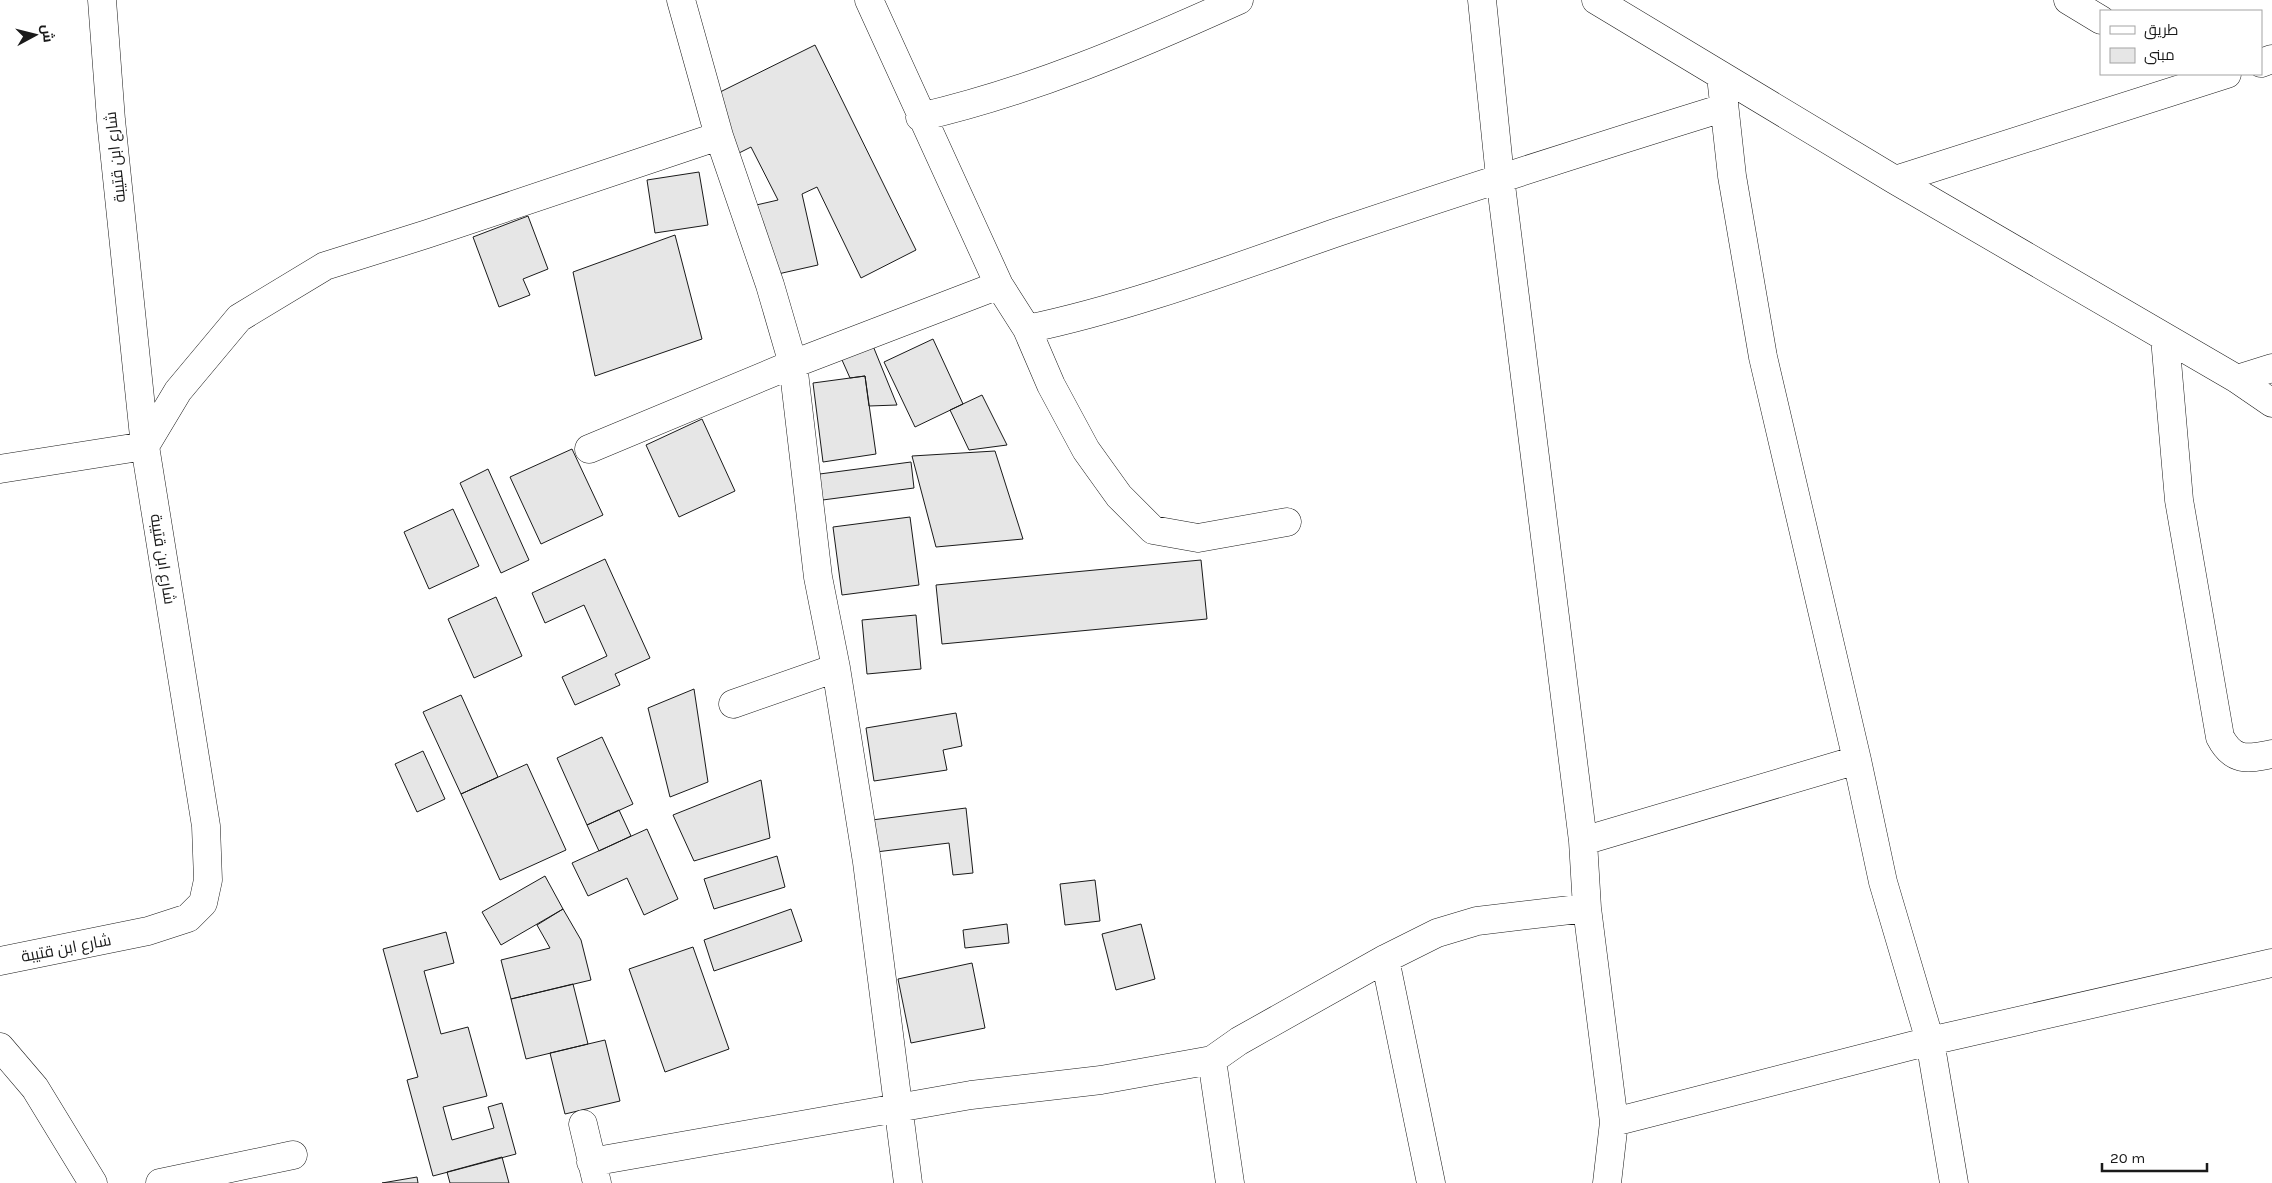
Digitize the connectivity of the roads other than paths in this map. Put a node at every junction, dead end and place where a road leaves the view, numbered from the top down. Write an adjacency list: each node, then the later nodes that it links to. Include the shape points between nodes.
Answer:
1 (102, 0): 23 (street, شارع ابن قتيبة, via 111,120)
2 (681, 0): 13 (street)
3 (869, 0): 12 (street)
4 (1239, 0): 12 (street, via 1138,46 1053,79)
5 (1482, 0): 14 (street)
6 (1596, 0): 9 (street)
7 (2068, 0): 8 (street)
8 (2100, 19)
9 (1721, 76): 11 (street); 15 (street)
10 (2206, 76): 15 (street)
11 (1723, 108): 14 (street); 30 (street, via 1762,357)
12 (920, 116): 16 (street)
13 (718, 136): 19 (street, via 770,285); 23 (street, via 325,266 239,318 178,391)
14 (1500, 177): 17 (street, via 1213,275 1068,320); 31 (street)
15 (1895, 180): 18 (street)
16 (998, 285): 17 (street); 19 (street)
17 (1027, 329): 26 (street, via 1051,385 1086,450 1119,496 1153,530 1198,538)
18 (2165, 338): 21 (street); 29 (street, via 2179,500 2220,737 2233,755 2246,758)
19 (793, 364): 24 (street); 27 (street, via 818,577)
20 (2272, 368): 21 (street)
21 (2237, 379): 22 (street)
22 (2272, 403)
23 (145, 446): 25 (street); 34 (street, شارع ابن قتيبة, via 206,826 208,880 203,903 188,918 148,931)
24 (590, 449)
25 (0, 469)
26 (1287, 522)
27 (836, 668): 28 (street); 39 (street, via 867,862)
28 (733, 704)
29 (2272, 754)
30 (1857, 760): 31 (street); 36 (street, via 1883,882)
31 (1583, 841): 32 (street)
32 (1587, 908): 33 (street, via 1477,921 1437,933); 40 (street)
33 (1385, 960): 38 (street); 48 (street)
34 (0, 961)
35 (2272, 964): 36 (street)
36 (1930, 1040): 40 (street); 50 (street)
37 (0, 1047): 44 (street, via 34,1088)
38 (1212, 1060): 39 (street, via 1101,1080 971,1095); 47 (street)
39 (898, 1109): 43 (street); 46 (street)
40 (1614, 1122): 49 (street)
41 (583, 1124): 43 (street)
42 (293, 1155): 45 (street)
43 (594, 1172)
44 (93, 1183)
45 (160, 1183)
46 (908, 1183)
47 (1230, 1183)
48 (1430, 1183)
49 (1607, 1183)
50 (1954, 1183)

